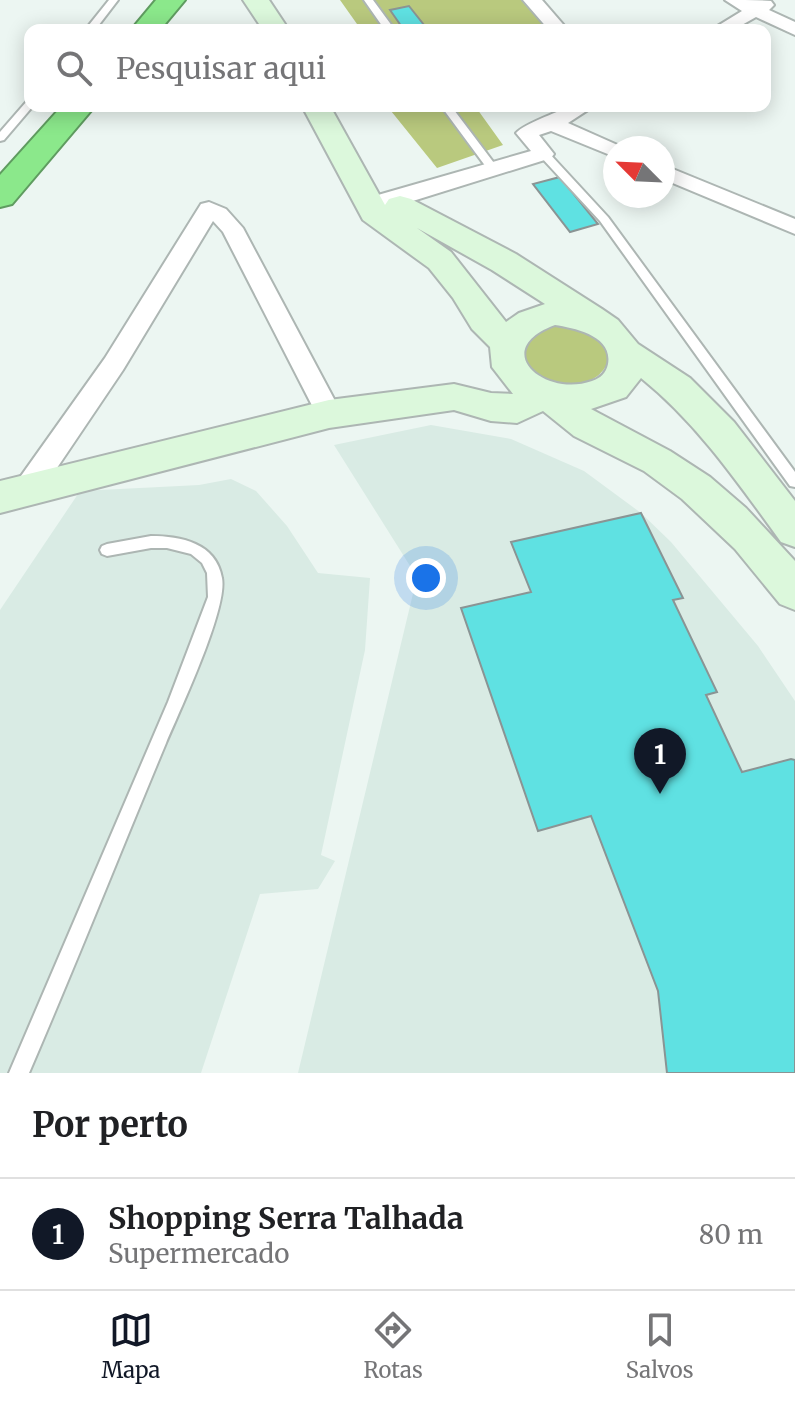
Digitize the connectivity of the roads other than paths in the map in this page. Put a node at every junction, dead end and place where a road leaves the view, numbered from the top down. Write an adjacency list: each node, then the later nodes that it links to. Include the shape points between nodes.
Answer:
1 (114, 0): 9 (lane)
2 (171, 0): 10 (highway)
3 (256, 0): 11 (main road)
4 (368, 0): 12 (lane)
5 (532, 0): 13 (street)
6 (734, 0): 8 (street)
7 (773, 0): 8 (street)
8 (754, 11): 14 (street); 15 (street)
9 (95, 24)
10 (150, 24)
11 (272, 24)
12 (386, 24)
13 (554, 24)
14 (731, 24)
15 (795, 29)
16 (24, 110): 22 (lane)
17 (74, 112): 27 (highway)
18 (320, 112): 28 (main road)
19 (450, 112): 25 (lane)
20 (573, 112): 21 (street)
21 (552, 124): 23 (street); 24 (street, via 528,132)
22 (0, 138)
23 (603, 146)
24 (544, 154): 25 (street); 36 (lane, via 604,219)
25 (493, 169): 28 (street)
26 (675, 176): 29 (street)
27 (0, 196)
28 (372, 199): 30 (main road, via 480,248); 32 (main road, via 378,216 440,260)
29 (795, 227)
30 (590, 317): 31 (main road, via 607,326); 32 (main road, via 564,313 524,322)
31 (627, 353): 33 (main road, via 627,369 605,393 585,399); 36 (main road, via 676,387)
32 (508, 354): 33 (main road, via 512,372); 34 (main road, via 491,379)
33 (547, 396): 34 (main road, via 505,410); 41 (main road, via 571,416 661,463 694,488 730,518)
34 (454, 397): 35 (main road)
35 (329, 414): 37 (main road); 37 (street, via 232,228 209,209 114,364)
36 (778, 484): 38 (street); 39 (main road)
37 (13, 494)
38 (795, 512)
39 (795, 531)
40 (107, 550): 42 (lane, via 139,542 183,546 212,566 215,597)
41 (795, 592)
42 (19, 1073)

